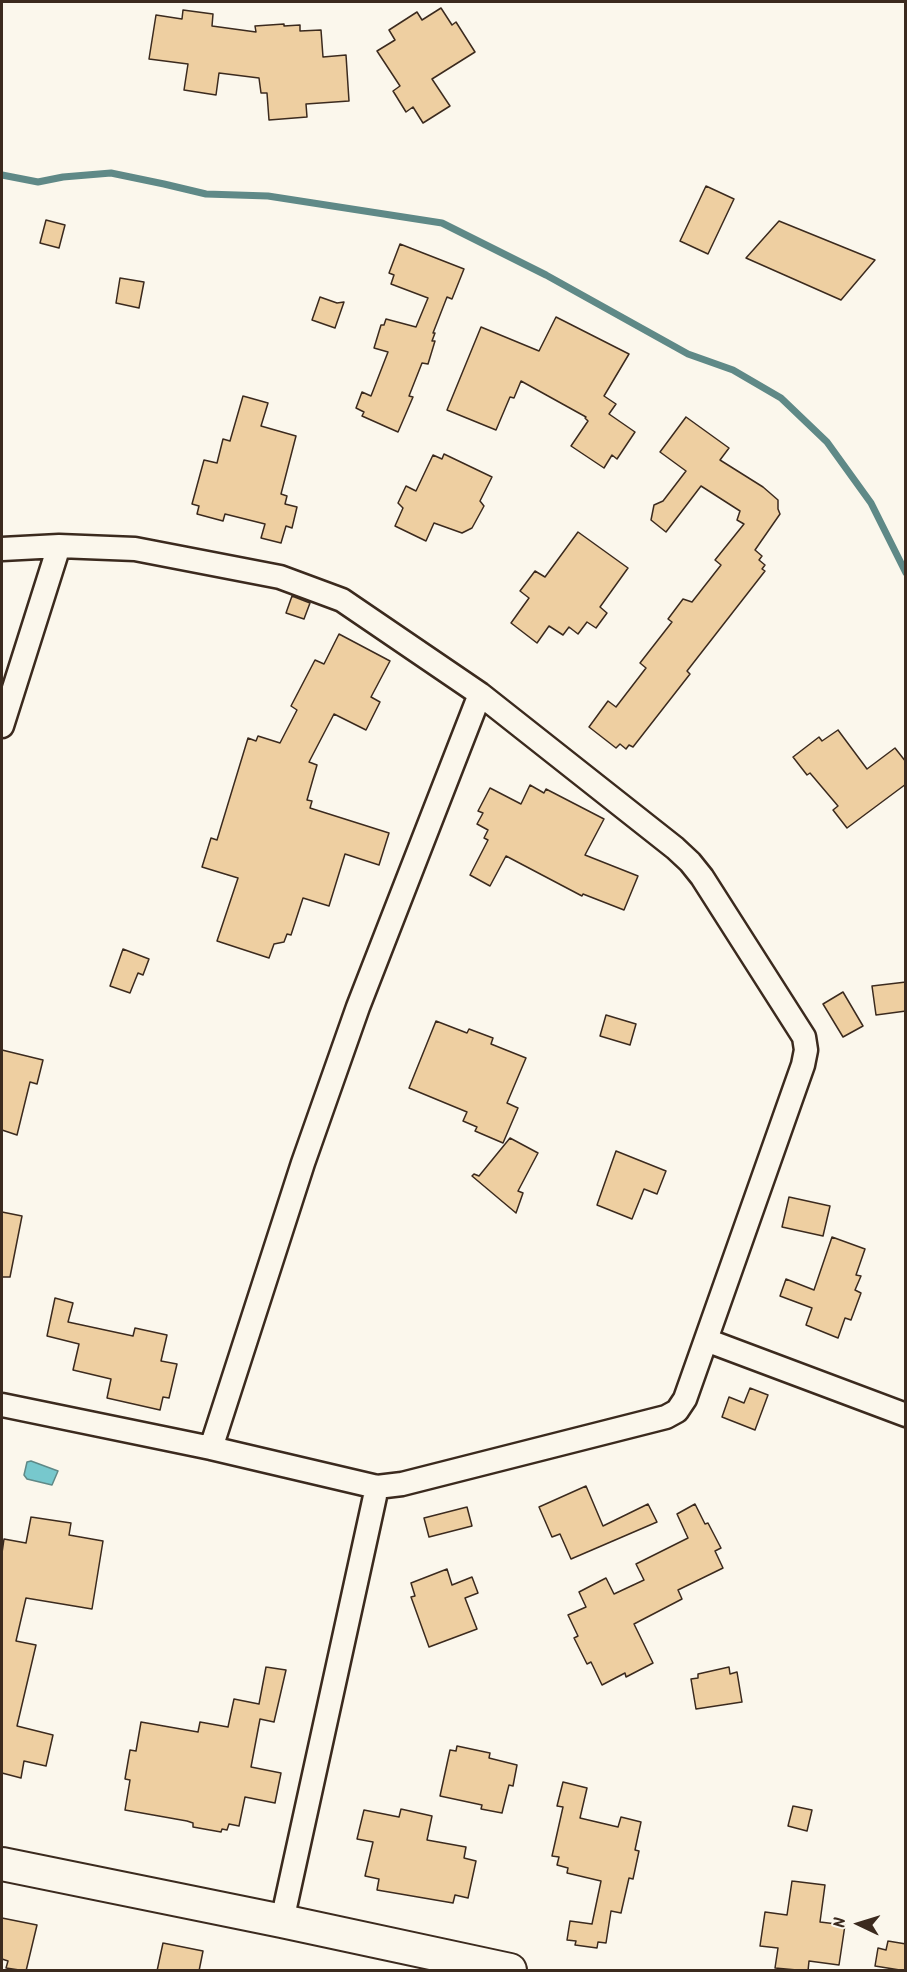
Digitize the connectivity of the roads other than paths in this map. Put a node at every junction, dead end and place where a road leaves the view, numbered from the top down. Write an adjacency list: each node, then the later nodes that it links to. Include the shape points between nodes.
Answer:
1 (59, 546): 2 (street); 3 (street, via 135,549 280,577 342,600); 4 (street)
2 (2, 549)
3 (480, 694): 5 (street, via 690,862 804,1037 803,1065); 8 (street, via 354,1018)
4 (2, 726)
5 (706, 1340): 7 (street); 9 (street, via 685,1399 677,1411 666,1417)
6 (2, 1405): 8 (street)
7 (906, 1415)
8 (211, 1448): 9 (street)
9 (377, 1487): 11 (street)
10 (2, 1864): 11 (street)
11 (282, 1921): 12 (street)
12 (510, 1971)

